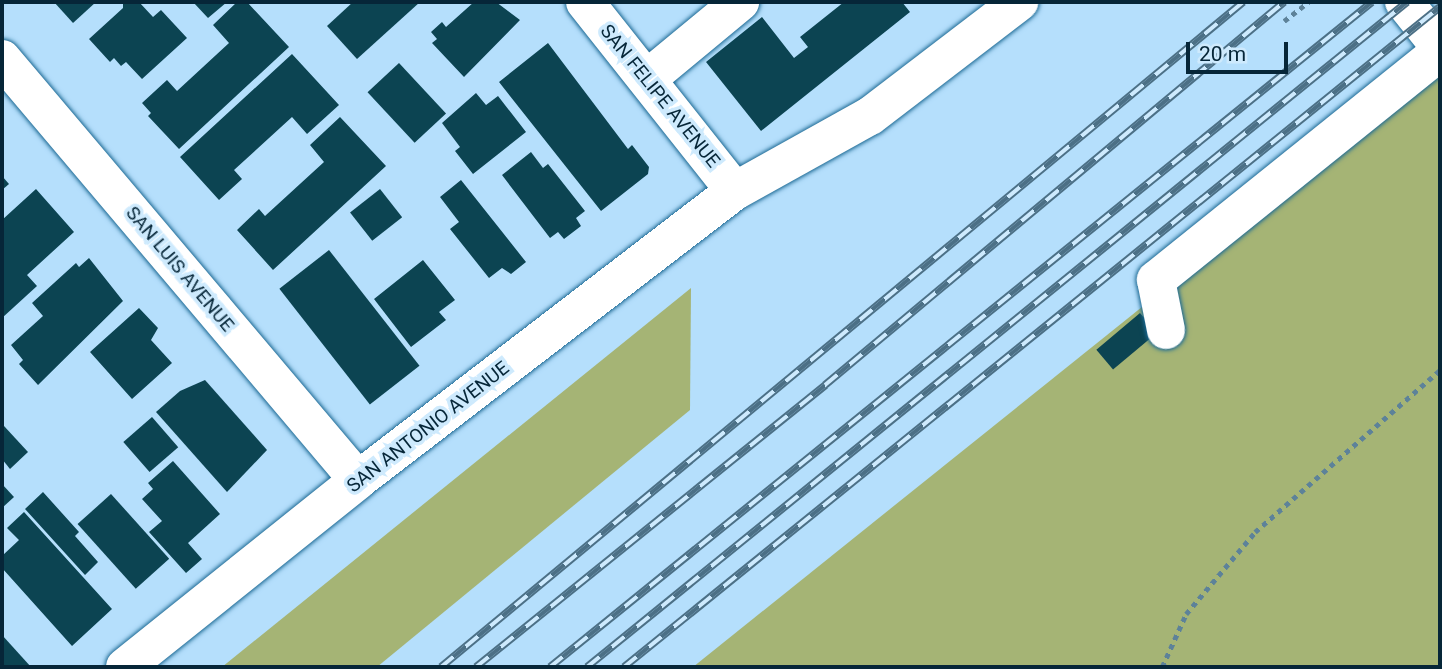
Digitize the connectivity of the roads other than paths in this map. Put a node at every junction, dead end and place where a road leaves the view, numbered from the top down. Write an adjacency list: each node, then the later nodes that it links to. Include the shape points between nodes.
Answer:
1 (585, 2): 7 (street, SAN FELIPE AVENUE)
2 (1019, 2): 8 (street, SAN ANTONIO AVENUE, via 870,116)
3 (1404, 2): 5 (street)
4 (734, 4): 7 (street)
5 (1440, 49): 9 (street, via 1156,280)
6 (2, 59): 10 (street, SAN LUIS AVENUE)
7 (647, 79): 8 (street, SAN FELIPE AVENUE)
8 (735, 191): 10 (street, SAN ANTONIO AVENUE)
9 (1166, 330)
10 (358, 480): 11 (street, SAN ANTONIO AVENUE)
11 (125, 667)

